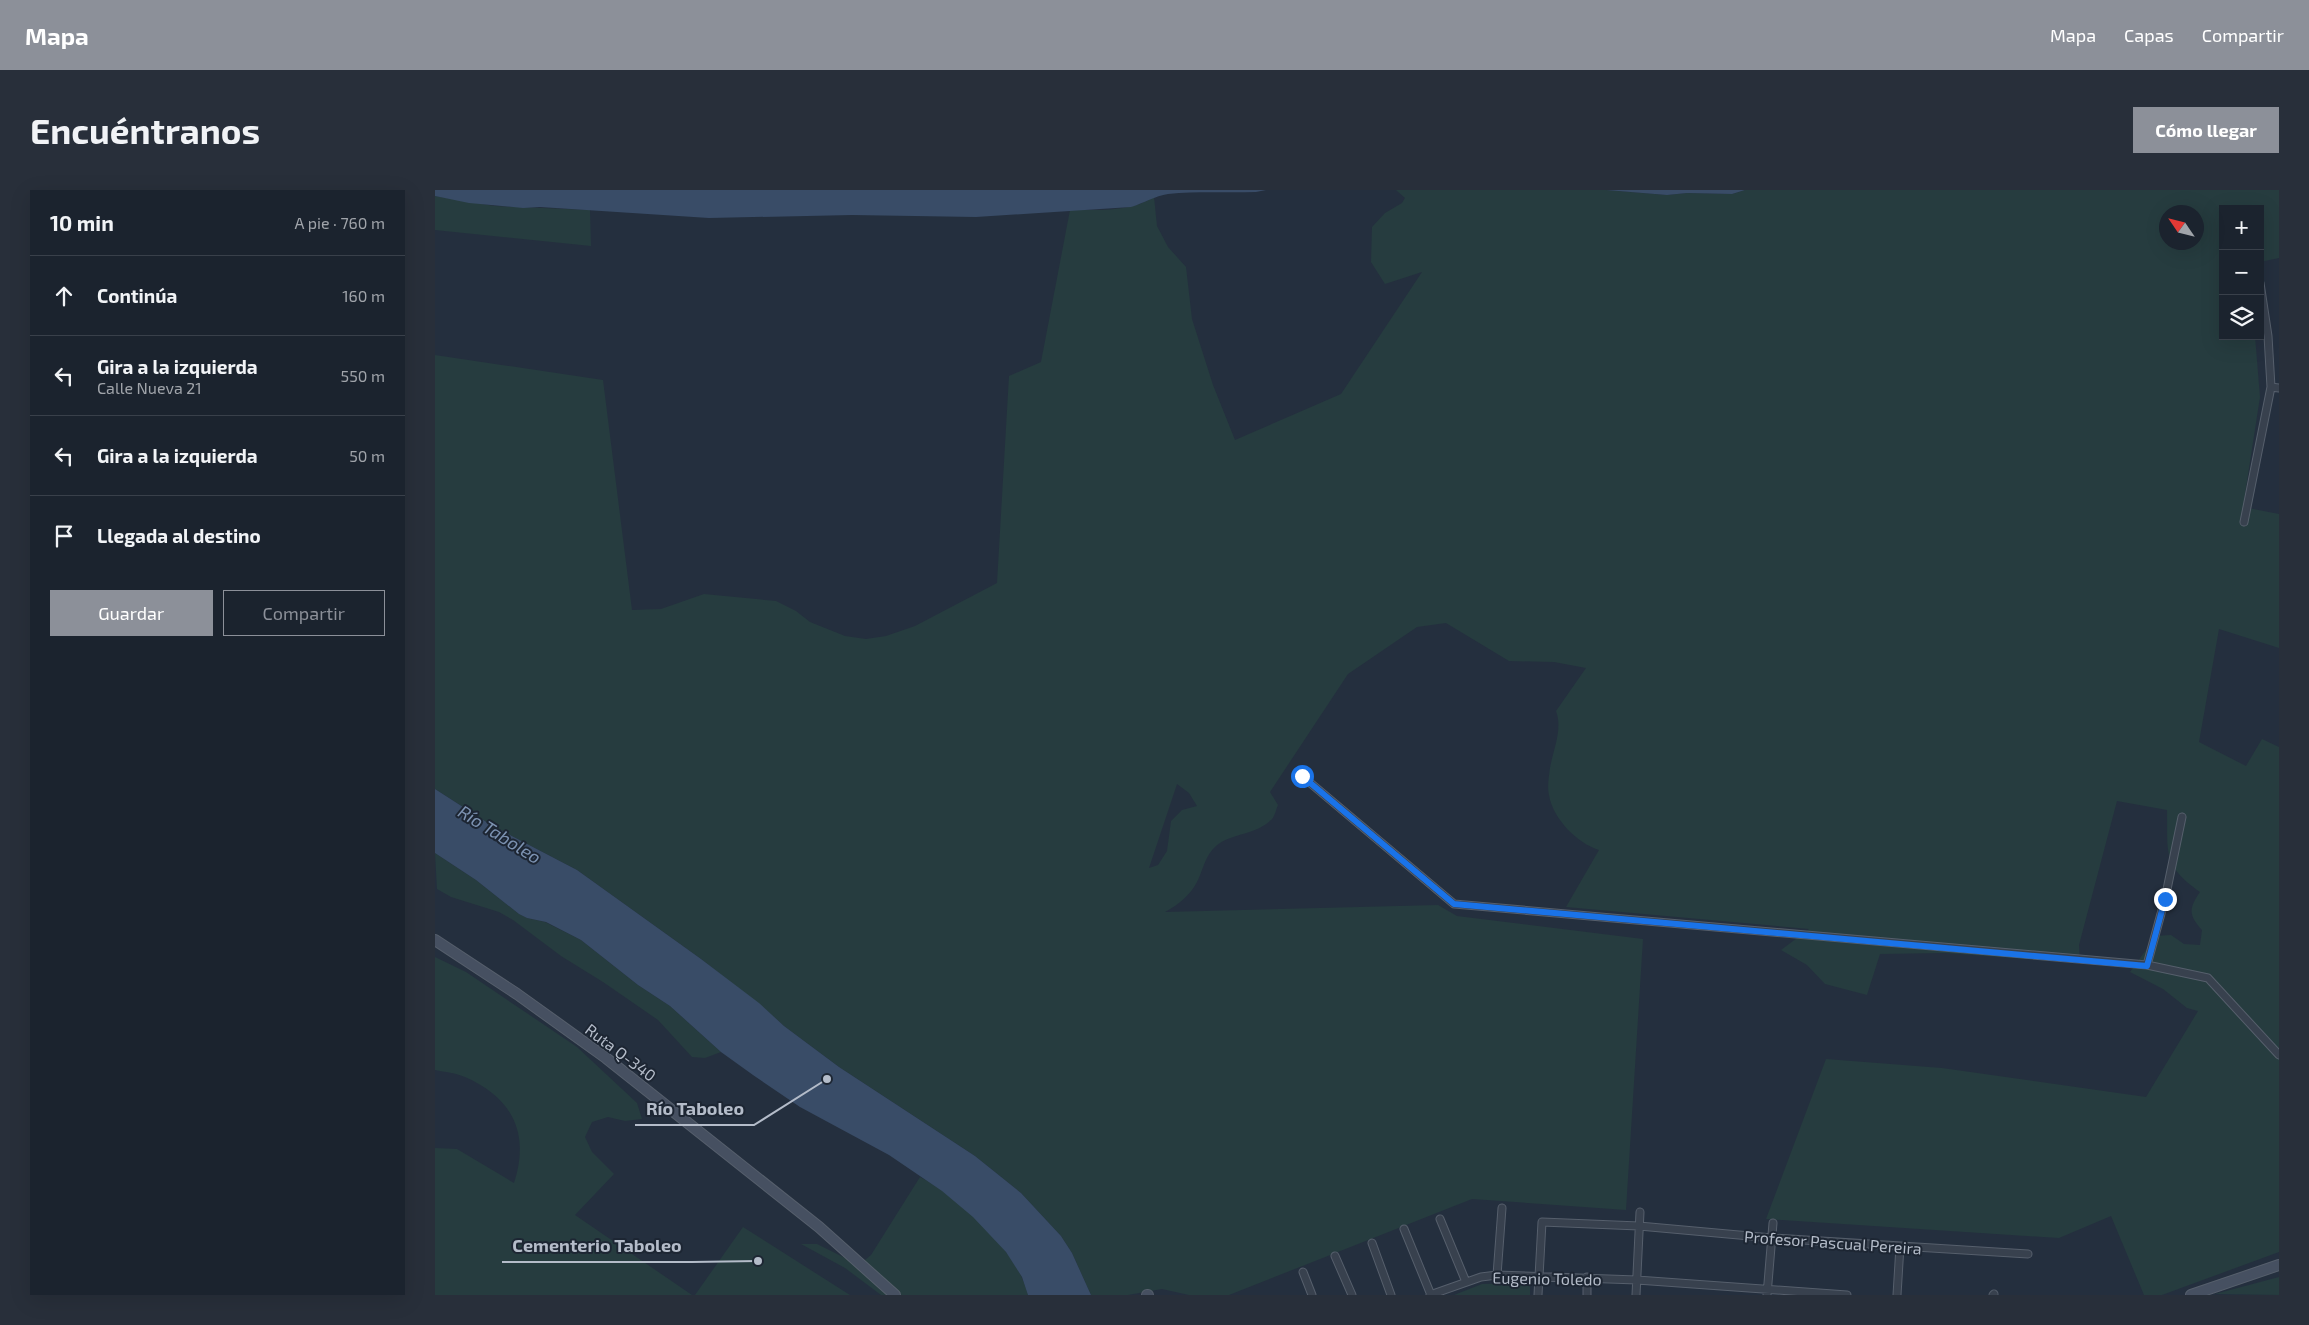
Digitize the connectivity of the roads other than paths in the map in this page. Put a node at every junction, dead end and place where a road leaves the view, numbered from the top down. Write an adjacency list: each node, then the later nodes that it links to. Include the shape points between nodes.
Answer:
1 (2262, 295): 2 (street)
2 (2271, 386): 3 (street); 4 (street)
3 (2279, 388)
4 (2244, 522)
5 (1302, 776): 8 (street, via 1454,904)
6 (2182, 817): 8 (street)
7 (435, 940): 29 (street, Ruta Q-340, via 606,1058 819,1227)
8 (2147, 966): 9 (street, via 2208,978)
9 (2279, 1054)
10 (1502, 1208): 23 (street)
11 (1640, 1212): 14 (street)
12 (1440, 1219): 27 (street)
13 (1773, 1223): 16 (street)
14 (1639, 1226): 16 (street, Profesor Pascual Pereira); 24 (street, Profesor Pascual Pereira, via 1541,1222); 26 (street)
15 (1404, 1229): 33 (street)
16 (1771, 1238): 18 (street, Profesor Pascual Pereira); 28 (street)
17 (1372, 1243): 32 (street)
18 (1900, 1246): 19 (street, Profesor Pascual Pereira); 38 (street)
19 (2028, 1254)
20 (1335, 1256): 31 (street)
21 (2279, 1265): 39 (street)
22 (1303, 1272): 30 (street)
23 (1497, 1275): 24 (street, Eugenio Toledo); 27 (street, Eugenio Toledo)
24 (1538, 1277): 25 (street, Eugenio Toledo); 34 (street)
25 (1587, 1278): 26 (street, Eugenio Toledo); 35 (street)
26 (1637, 1280): 28 (street, Eugenio Toledo); 36 (street)
27 (1466, 1282): 33 (street, Eugenio Toledo)
28 (1767, 1292): 37 (street, Eugenio Toledo)
29 (895, 1295)
30 (1312, 1295)
31 (1351, 1295)
32 (1391, 1295)
33 (1430, 1295)
34 (1538, 1295)
35 (1587, 1295)
36 (1636, 1295)
37 (1847, 1295)
38 (1897, 1295)
39 (2191, 1295)

